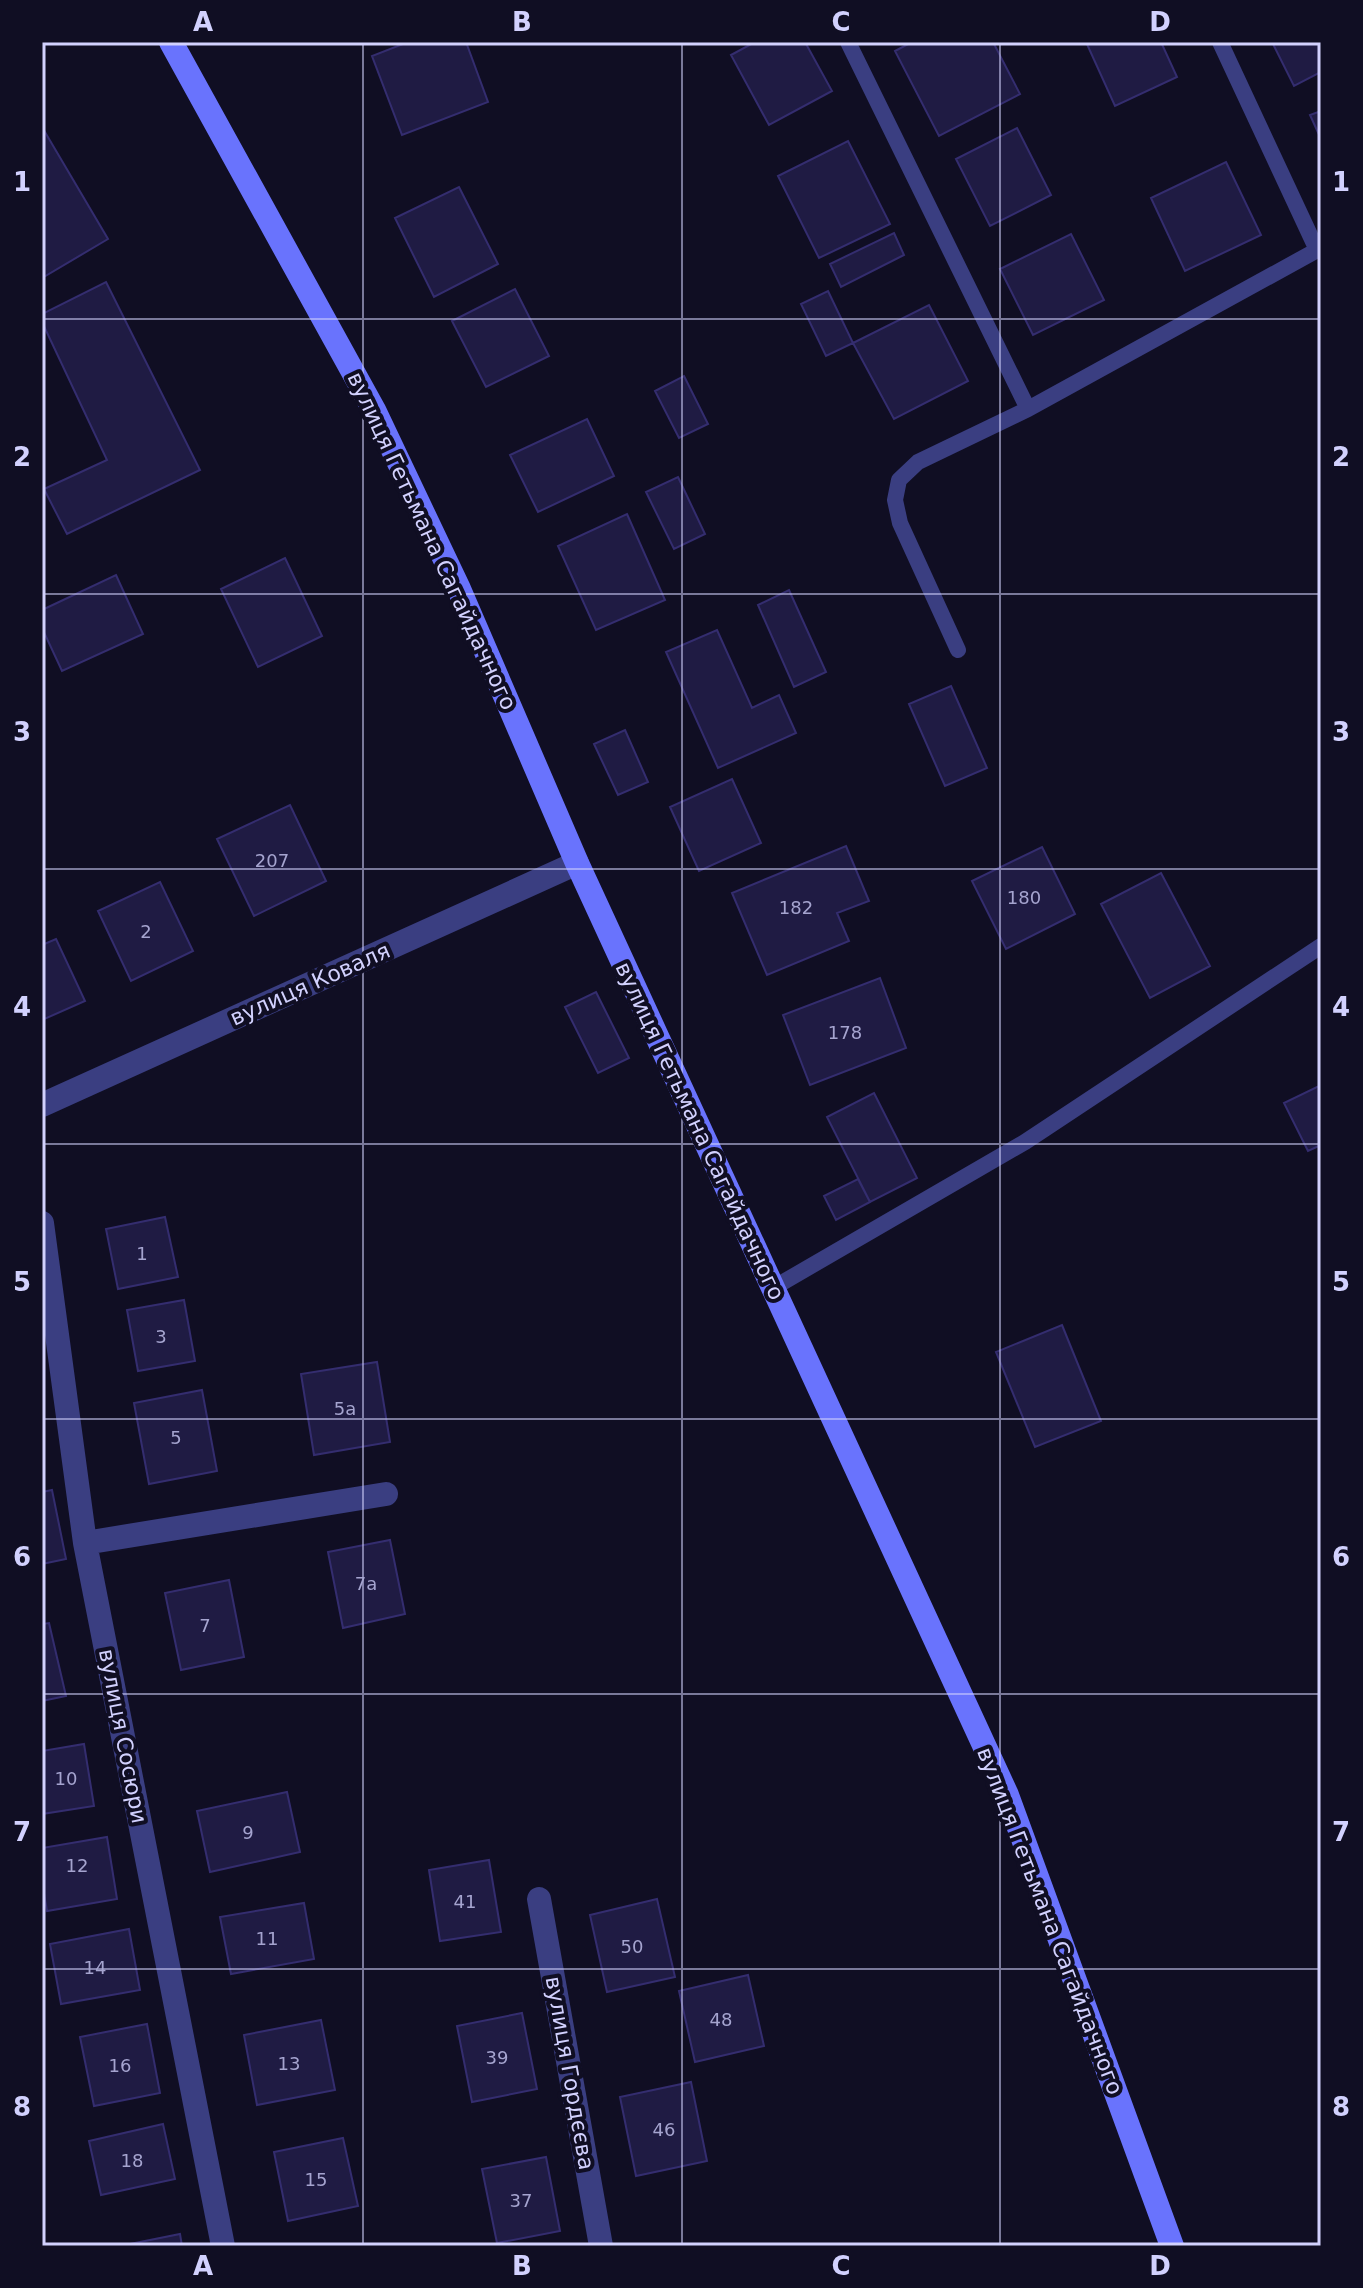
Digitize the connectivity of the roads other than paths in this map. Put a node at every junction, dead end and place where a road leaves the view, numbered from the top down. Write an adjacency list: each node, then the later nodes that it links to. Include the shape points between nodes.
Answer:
1 (171, 42): 7 (main road, вулиця Гетьмана Сагайдачного, via 374,410 459,589)
2 (848, 42): 5 (lane)
3 (1220, 42): 4 (lane)
4 (1319, 249): 5 (lane)
5 (1028, 409): 6 (lane, via 918,462 899,480 895,500 900,523)
6 (958, 650)
7 (577, 863): 9 (street, вулиця Коваля); 11 (main road, вулиця Гетьмана Сагайдачного)
8 (1321, 946): 11 (lane, via 1025,1142)
9 (42, 1105)
10 (42, 1223): 13 (street, вулиця Сосюри)
11 (773, 1288): 17 (main road, вулиця Гетьмана Сагайдачного, via 1007,1795)
12 (386, 1494): 13 (street)
13 (85, 1543): 15 (street, вулиця Сосюри)
14 (539, 1899): 16 (street, вулиця Гордєєва)
15 (223, 2246)
16 (601, 2246)
17 (1172, 2246)

